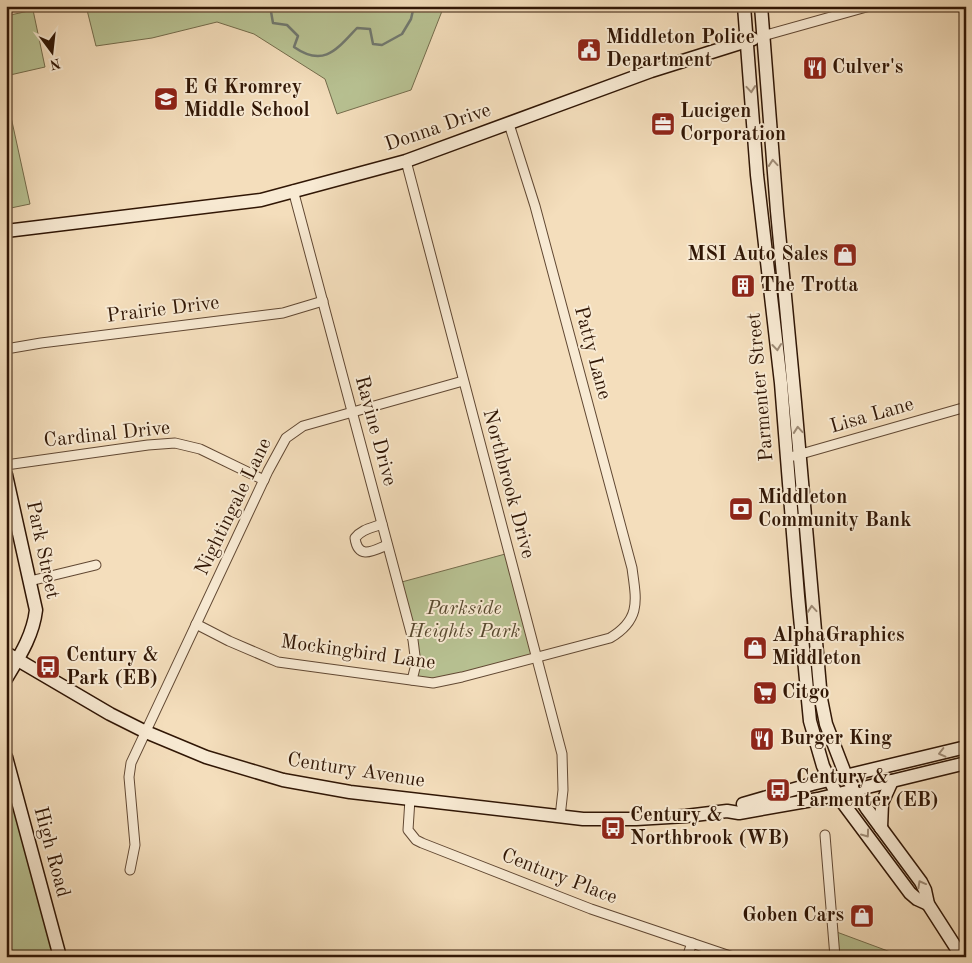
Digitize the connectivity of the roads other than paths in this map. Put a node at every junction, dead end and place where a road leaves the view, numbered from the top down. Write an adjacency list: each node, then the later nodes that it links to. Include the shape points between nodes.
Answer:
1 (744, 6): 5 (street, Parmenter Street)
2 (760, 6): 4 (street, Parmenter Street)
3 (870, 6): 4 (street, Donna Drive)
4 (763, 36): 5 (street, Donna Drive); 15 (street, Parmenter Street, one-way to 4)
5 (747, 41): 6 (street, Donna Drive, via 651,71); 15 (street, Parmenter Street, one-way to 15, via 781,383)
6 (509, 124): 7 (street, Donna Drive); 23 (street, Patty Lane, via 538,214 632,568)
7 (406, 161): 8 (street, Donna Drive); 12 (street, Northbrook Drive)
8 (293, 190): 9 (street, Donna Drive, via 261,200); 10 (street, Ravine Drive)
9 (6, 231)
10 (323, 301): 11 (street, Prairie Drive, via 283,312); 14 (street, Ravine Drive)
11 (6, 349)
12 (463, 381): 14 (street, Nightingale Lane); 26 (street, Northbrook Drive)
13 (966, 407): 15 (street, Lisa Lane)
14 (351, 411): 18 (street, Nightingale Lane, via 293,432 286,438); 19 (street, Ravine Drive)
15 (793, 456): 33 (street, Parmenter Street, one-way to 15, via 826,724 821,700); 34 (street, Parmenter Street, via 808,706)
16 (6, 465): 18 (street, Cardinal Drive, via 175,443 200,449)
17 (6, 475): 22 (street, Park Street)
18 (264, 480): 24 (street, Nightingale Lane)
19 (382, 524): 20 (street, Ravine Drive); 20 (street, via 363,530 355,538 356,543 364,552)
20 (388, 545): 28 (street, Ravine Drive, via 413,640 416,664)
21 (96, 565): 22 (street)
22 (30, 581): 25 (street, Park Street, via 36,610 35,623)
23 (635, 592): 26 (street, Mockingbird Lane, via 634,613 615,635)
24 (196, 624): 28 (street, Mockingbird Lane, via 278,662); 29 (street, Nightingale Lane)
25 (12, 657): 27 (street); 29 (street, Century Avenue)
26 (536, 657): 28 (street, Mockingbird Lane, via 436,683); 40 (street, Northbrook Drive, via 562,754)
27 (6, 679)
28 (412, 680)
29 (146, 732): 38 (street, Century Avenue, via 206,757 282,780); 43 (street, Nightingale Lane, via 131,763 129,777 135,845)
30 (966, 747): 33 (street, Century Avenue, one-way to 33)
31 (6, 756): 46 (street, High Road)
32 (966, 763): 35 (street, Century Avenue)
33 (846, 776): 34 (street, Century Avenue); 36 (street, Parmenter Street)
34 (828, 780): 37 (street, Parmenter Street); 39 (street, Century Avenue, via 738,805)
35 (892, 781): 36 (street, Century Avenue); 41 (street, via 882,804)
36 (854, 791): 37 (street, Century Avenue); 41 (street, Parmenter Street)
37 (837, 795): 39 (street, Century Avenue, via 739,813); 44 (street, Parmenter Street, one-way to 44, via 910,893)
38 (410, 799): 40 (street, Century Avenue); 45 (street, Century Place, via 408,830 416,840 591,909)
39 (727, 811): 40 (street, Century Avenue, via 636,819)
40 (560, 817)
41 (881, 828): 44 (street, Parmenter Street, one-way to 41, via 921,882)
42 (825, 835): 49 (street)
43 (130, 870)
44 (928, 904): 50 (street, Parmenter Street)
45 (692, 943): 47 (street); 48 (street, Century Place)
46 (60, 957)
47 (687, 957)
48 (732, 957)
49 (835, 957)
50 (962, 957)

